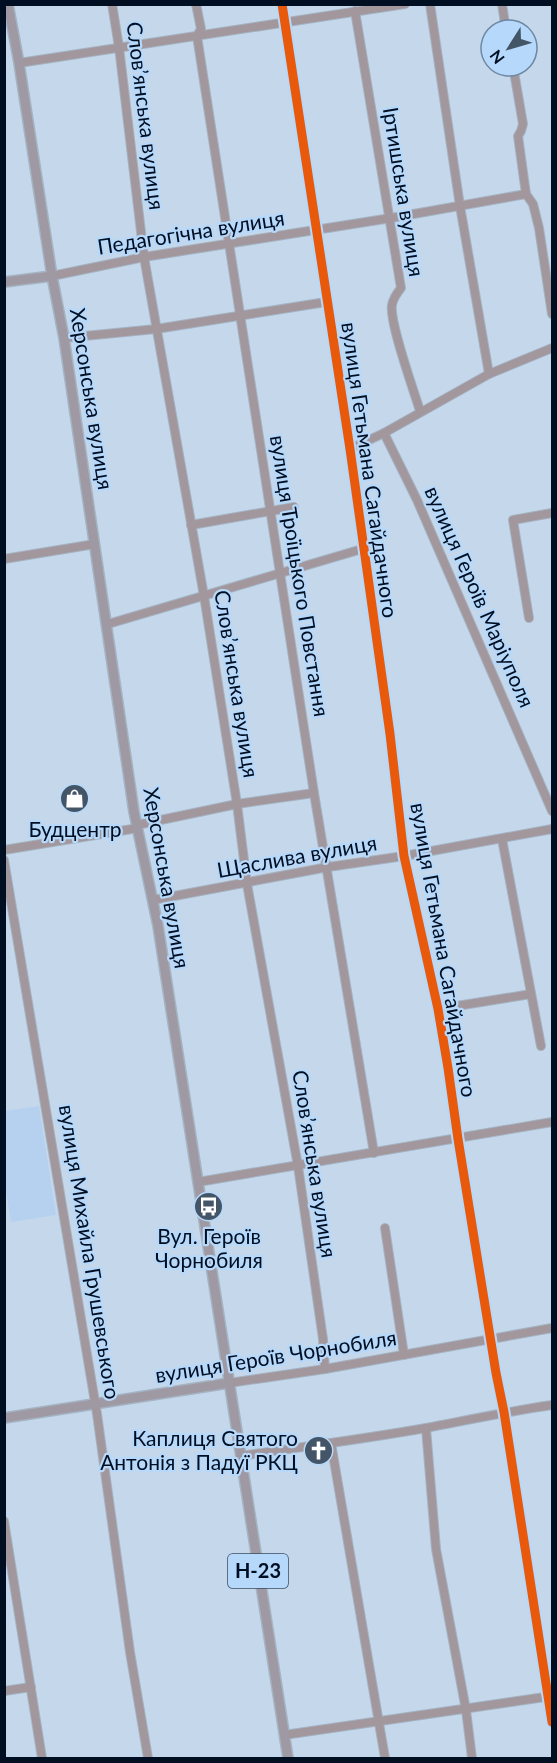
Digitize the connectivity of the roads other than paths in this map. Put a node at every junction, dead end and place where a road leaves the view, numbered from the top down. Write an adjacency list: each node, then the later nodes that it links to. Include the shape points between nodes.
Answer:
1 (8, 4): 11 (main road, Херсонська вулиця)
2 (112, 4): 10 (street, Словʼянська вулиця)
3 (196, 4): 9 (street, вулиця Троїцького Повстання, via 201,29)
4 (282, 4): 8 (street, вулиця Гетьмана Сагайдачного)
5 (405, 4): 7 (street)
6 (430, 4): 14 (street)
7 (355, 11): 8 (street); 15 (street, Іртишська вулиця)
8 (285, 23): 9 (street); 16 (street, вулиця Гетьмана Сагайдачного)
9 (197, 36): 10 (street); 17 (street, вулиця Троїцького Повстання)
10 (119, 47): 11 (street); 18 (street, Словʼянська вулиця)
11 (19, 63): 19 (main road, Херсонська вулиця)
12 (515, 78): 13 (street, via 523,124 518,136)
13 (526, 194): 14 (street, Педагогічна вулиця); 23 (street, via 539,228)
14 (460, 206): 15 (street, Педагогічна вулиця); 27 (street)
15 (391, 218): 16 (street, Педагогічна вулиця); 28 (street, Іртишська вулиця, via 400,288 392,309)
16 (316, 231): 17 (street, Педагогічна вулиця); 21 (street, вулиця Гетьмана Сагайдачного)
17 (228, 245): 18 (street, Педагогічна вулиця); 22 (street, вулиця Троїцького Повстання)
18 (144, 256): 19 (street, Педагогічна вулиця); 24 (street, Словʼянська вулиця)
19 (52, 276): 20 (main road, Педагогічна вулиця); 25 (main road, Херсонська вулиця)
20 (4, 282)
21 (326, 302): 22 (street); 30 (street, вулиця Гетьмана Сагайдачного)
22 (239, 314): 24 (street); 32 (street, вулиця Троїцького Повстання)
23 (552, 314)
24 (156, 329): 25 (street); 34 (street, Словʼянська вулиця)
25 (64, 338): 35 (main road, Херсонська вулиця)
26 (552, 348): 27 (street)
27 (489, 374): 28 (street)
28 (420, 411): 29 (street)
29 (384, 433): 30 (street); 44 (street, вулиця Героїв Маріуполя)
30 (350, 449): 36 (street, вулиця Гетьмана Сагайдачного)
31 (294, 507): 32 (street)
32 (270, 511): 34 (street); 38 (street, вулиця Троїцького Повстання)
33 (552, 513): 40 (street, via 513,520)
34 (191, 525): 39 (street, Словʼянська вулиця)
35 (95, 544): 37 (street); 41 (main road, Херсонська вулиця)
36 (362, 549): 38 (street); 49 (street, вулиця Гетьмана Сагайдачного)
37 (4, 559)
38 (281, 572): 39 (street); 42 (street, вулиця Троїцького Повстання)
39 (204, 596): 41 (street); 43 (street, Словʼянська вулиця)
40 (529, 618)
41 (108, 624): 45 (main road, Херсонська вулиця)
42 (314, 793): 43 (street); 51 (street, вулиця Троїцького Повстання)
43 (237, 804): 45 (street); 52 (street, Словʼянська вулиця)
44 (552, 811)
45 (137, 827): 48 (street); 53 (main road, Херсонська вулиця)
46 (552, 829): 47 (street, Щаслива вулиця)
47 (502, 839): 49 (street, Щаслива вулиця); 54 (street)
48 (4, 850)
49 (404, 856): 51 (street, Щаслива вулиця); 55 (street, вулиця Гетьмана Сагайдачного)
50 (4, 860): 68 (street, вулиця Михайла Грушевського)
51 (328, 867): 52 (street, Щаслива вулиця); 59 (street, вулиця Троїцького Повстання)
52 (247, 884): 53 (street, Щаслива вулиця); 60 (street, Словʼянська вулиця)
53 (153, 900): 61 (main road, Херсонська вулиця)
54 (531, 994): 55 (street); 56 (street)
55 (438, 1009): 58 (street, вулиця Гетьмана Сагайдачного)
56 (541, 1046)
57 (552, 1122): 58 (street)
58 (458, 1139): 59 (street); 64 (street, вулиця Гетьмана Сагайдачного)
59 (374, 1153): 60 (street)
60 (298, 1166): 61 (street); 66 (street, Словʼянська вулиця)
61 (198, 1182): 67 (main road, Херсонська вулиця)
62 (385, 1228): 65 (street)
63 (552, 1328): 64 (street, вулиця Героїв Чорнобиля)
64 (490, 1340): 65 (street, вулиця Героїв Чорнобиля); 70 (street, вулиця Гетьмана Сагайдачного)
65 (404, 1355): 66 (street, вулиця Героїв Чорнобиля)
66 (325, 1369): 67 (street, вулиця Героїв Чорнобиля)
67 (229, 1383): 68 (main road, вулиця Героїв Чорнобиля); 74 (main road, Херсонська вулиця / Н-23)
68 (96, 1403): 71 (main road, вулиця Героїв Чорнобиля); 84 (street, вулиця Михайла Грушевського)
69 (552, 1405): 70 (street)
70 (504, 1412): 72 (street); 78 (street, вулиця Гетьмана Сагайдачного)
71 (4, 1418)
72 (426, 1428): 73 (street); 79 (street, via 436,1549)
73 (331, 1443): 74 (street); 80 (street)
74 (240, 1456): 82 (main road, Херсонська вулиця / Н-23)
75 (4, 1521): 76 (street)
76 (31, 1687): 77 (street); 83 (street)
77 (4, 1691)
78 (550, 1696): 79 (street); 81 (street, вулиця Гетьмана Сагайдачного)
79 (466, 1710): 80 (street); 87 (street)
80 (380, 1722): 82 (street); 86 (street)
81 (552, 1722)
82 (284, 1736): 85 (main road, Херсонська вулиця / Н-23)
83 (42, 1758)
84 (148, 1758)
85 (288, 1758)
86 (385, 1758)
87 (472, 1758)

